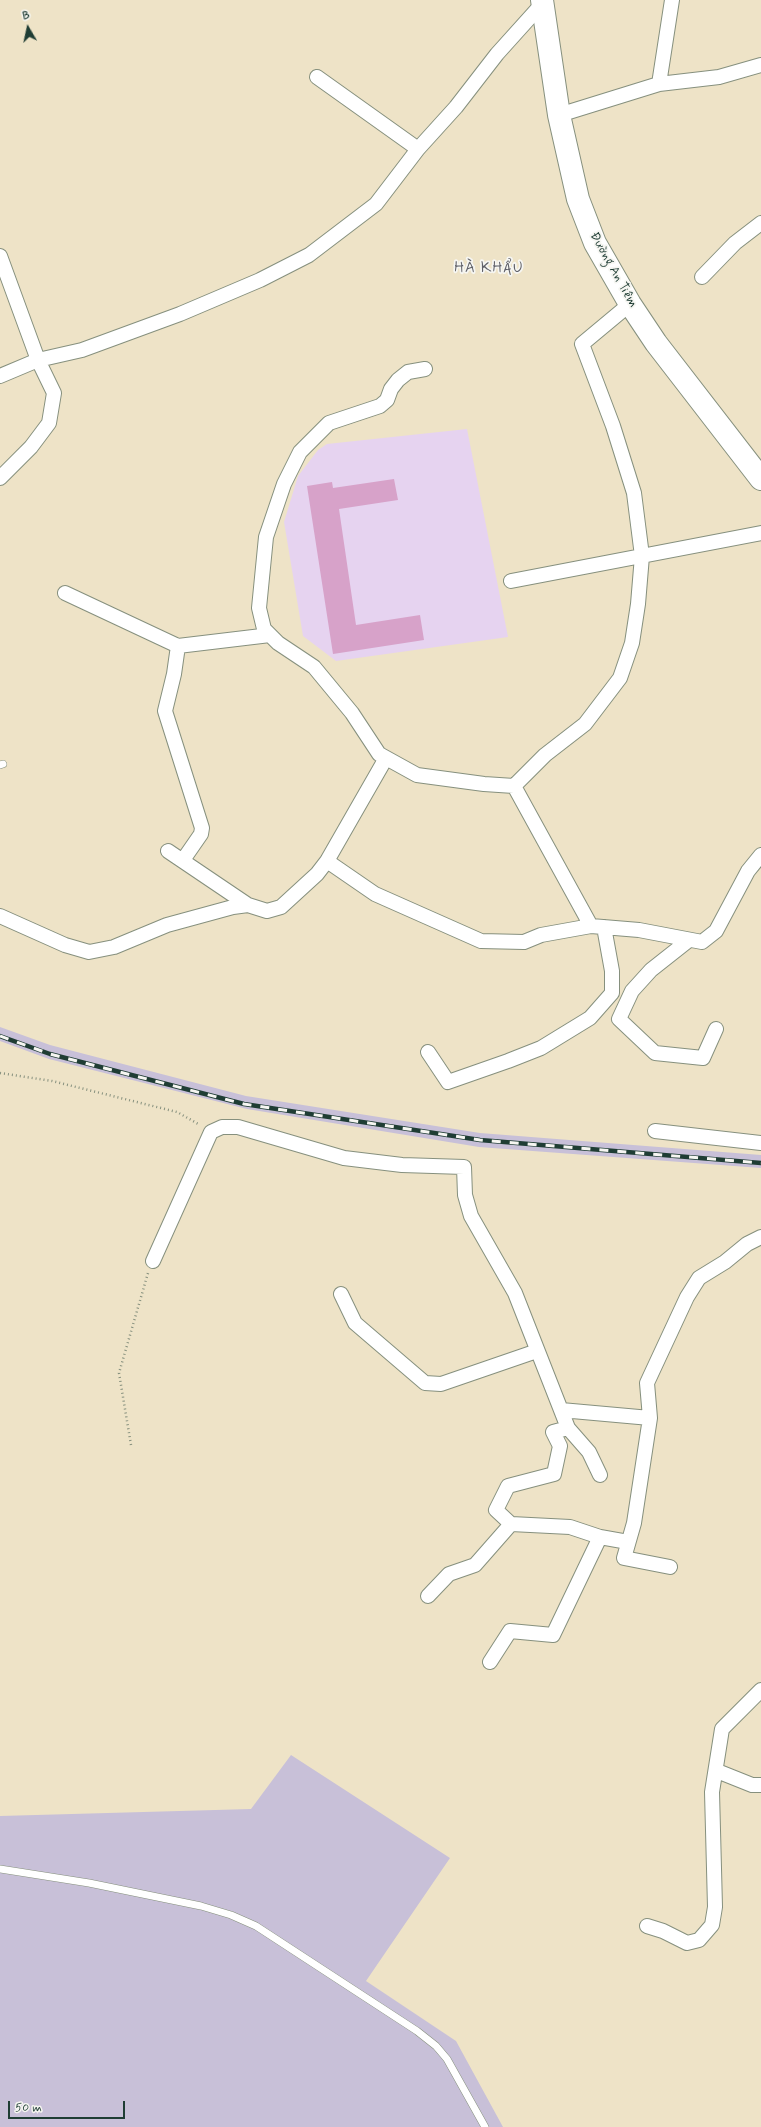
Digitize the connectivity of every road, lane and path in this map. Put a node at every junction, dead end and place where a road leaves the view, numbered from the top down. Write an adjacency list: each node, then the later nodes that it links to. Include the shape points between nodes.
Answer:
1 (672, 0): 5 (street)
2 (542, 2): 6 (highway, Đường An Tiêm); 7 (street)
3 (761, 65): 5 (street, via 719,77)
4 (317, 77): 7 (street)
5 (659, 84): 6 (street)
6 (559, 114): 11 (highway, Đường An Tiêm, via 578,199 595,243)
7 (418, 149): 12 (street, via 376,204 309,255 260,280 173,316 82,350)
8 (761, 223): 10 (street, via 735,243)
9 (0, 256): 12 (street)
10 (702, 277)
11 (630, 304): 16 (highway, Đường An Tiêm, via 656,343); 18 (street, via 582,344 613,426 634,493)
12 (38, 360): 14 (street); 15 (street, via 54,393 50,423 31,447)
13 (425, 369): 21 (street, via 408,372 398,380 387,400 380,406 329,423 300,452 284,484 266,537 259,608 264,628)
14 (0, 376)
15 (0, 478)
16 (761, 479)
17 (761, 533): 18 (street)
18 (642, 556): 19 (street); 24 (street, via 632,643 620,678 585,724 545,755)
19 (511, 581)
20 (65, 593): 22 (street)
21 (270, 635): 22 (street); 23 (street, via 314,667 352,712 379,754)
22 (178, 646): 27 (street, via 166,711 202,828 201,834)
23 (386, 758): 24 (street, via 417,775); 28 (street)
24 (514, 786): 31 (street)
25 (168, 851): 27 (street)
26 (761, 855): 32 (street, via 748,871 716,930 702,942)
27 (183, 860): 29 (street)
28 (327, 861): 29 (street, via 281,907 267,911); 31 (street, via 375,894 481,941 524,942 541,935)
29 (248, 905): 30 (street, via 167,925 114,947 90,952 65,945)
30 (0, 916)
31 (598, 926): 32 (street, via 639,930); 33 (street, via 612,971)
32 (689, 940): 34 (street, via 652,970)
33 (612, 984): 34 (street); 36 (street, via 612,993 590,1018 541,1048 508,1061 448,1082)
34 (632, 991): 35 (street, via 619,1019 654,1053 703,1058)
35 (716, 1030)
36 (428, 1052)
37 (0, 1073): 39 (path, via 52,1081 177,1112)
38 (655, 1131): 40 (street)
39 (211, 1132): 42 (street); 44 (street, via 222,1127 238,1127 344,1158 402,1165 464,1167 465,1195 471,1216 515,1293)
40 (761, 1143)
41 (761, 1237): 46 (street, via 747,1244 700,1278 687,1297 647,1383)
42 (154, 1261): 48 (path, via 146,1278 119,1373)
43 (340, 1294): 44 (street, via 355,1324 425,1383 441,1384)
44 (538, 1351): 45 (street)
45 (561, 1410): 46 (street); 47 (street)
46 (650, 1418): 52 (street, via 634,1523)
47 (568, 1428): 49 (street, via 590,1452); 50 (street, via 553,1432 560,1446 554,1474 508,1486 496,1510)
48 (131, 1446)
49 (600, 1475)
50 (511, 1524): 51 (street, via 570,1527); 54 (street, via 475,1565 449,1574)
51 (600, 1537): 52 (street); 55 (street, via 553,1635 510,1631)
52 (628, 1542): 53 (street, via 624,1558)
53 (670, 1567)
54 (428, 1596)
55 (490, 1662)
56 (761, 1690): 57 (street, via 722,1729)
57 (717, 1771): 58 (street, via 752,1785); 60 (street, via 712,1792 715,1907 712,1925 699,1940 686,1943)
58 (761, 1785)
59 (0, 1869): 61 (lane, via 90,1883 201,1906 256,1926 436,2046 447,2059)
60 (647, 1926)
61 (485, 2127)

